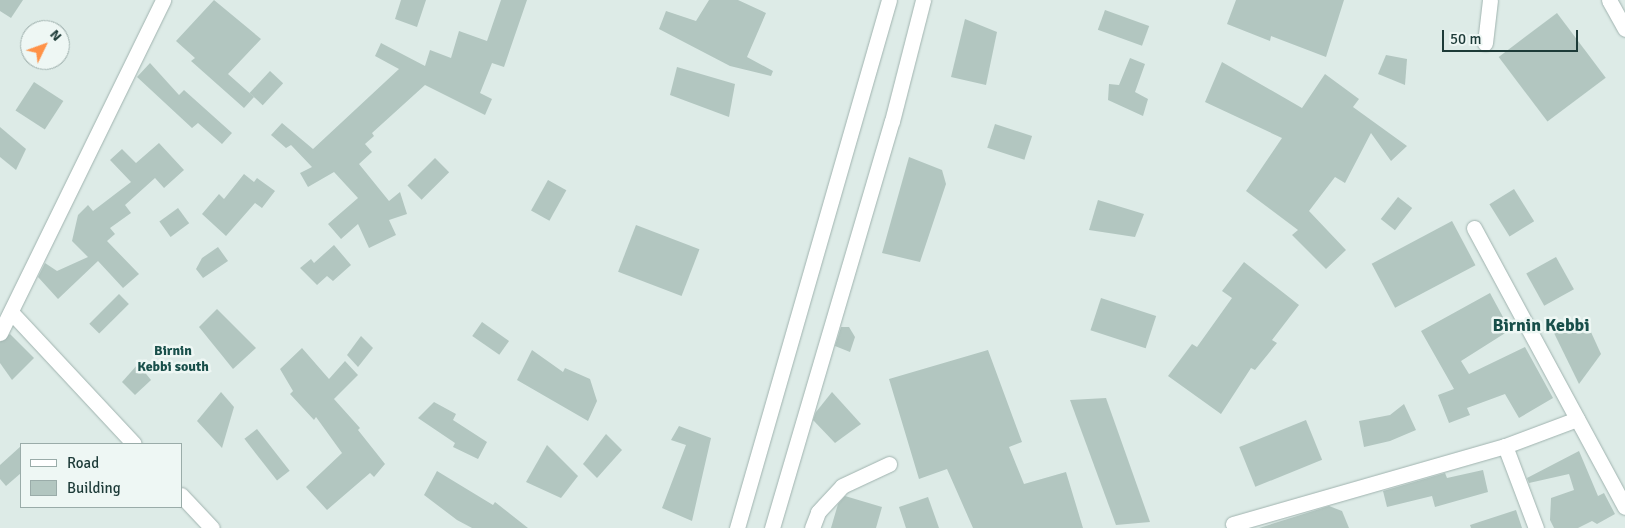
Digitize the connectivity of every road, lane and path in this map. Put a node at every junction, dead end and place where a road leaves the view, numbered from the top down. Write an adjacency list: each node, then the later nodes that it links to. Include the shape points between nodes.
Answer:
1 (163, 0): 9 (street)
2 (889, 0): 19 (street)
3 (924, 0): 20 (street, via 892,121)
4 (1490, 0): 7 (street)
5 (1609, 0): 6 (street)
6 (1625, 29)
7 (1485, 42)
8 (1474, 228): 11 (street)
9 (11, 312): 10 (street); 12 (street)
10 (0, 333)
11 (1577, 419): 13 (street); 16 (street)
12 (133, 443)
13 (1505, 446): 17 (street); 22 (street)
14 (889, 464): 21 (street, via 842,486 818,512)
15 (182, 496): 18 (street)
16 (1625, 507)
17 (1233, 524)
18 (212, 528)
19 (737, 528)
20 (772, 528)
21 (812, 528)
22 (1536, 528)

